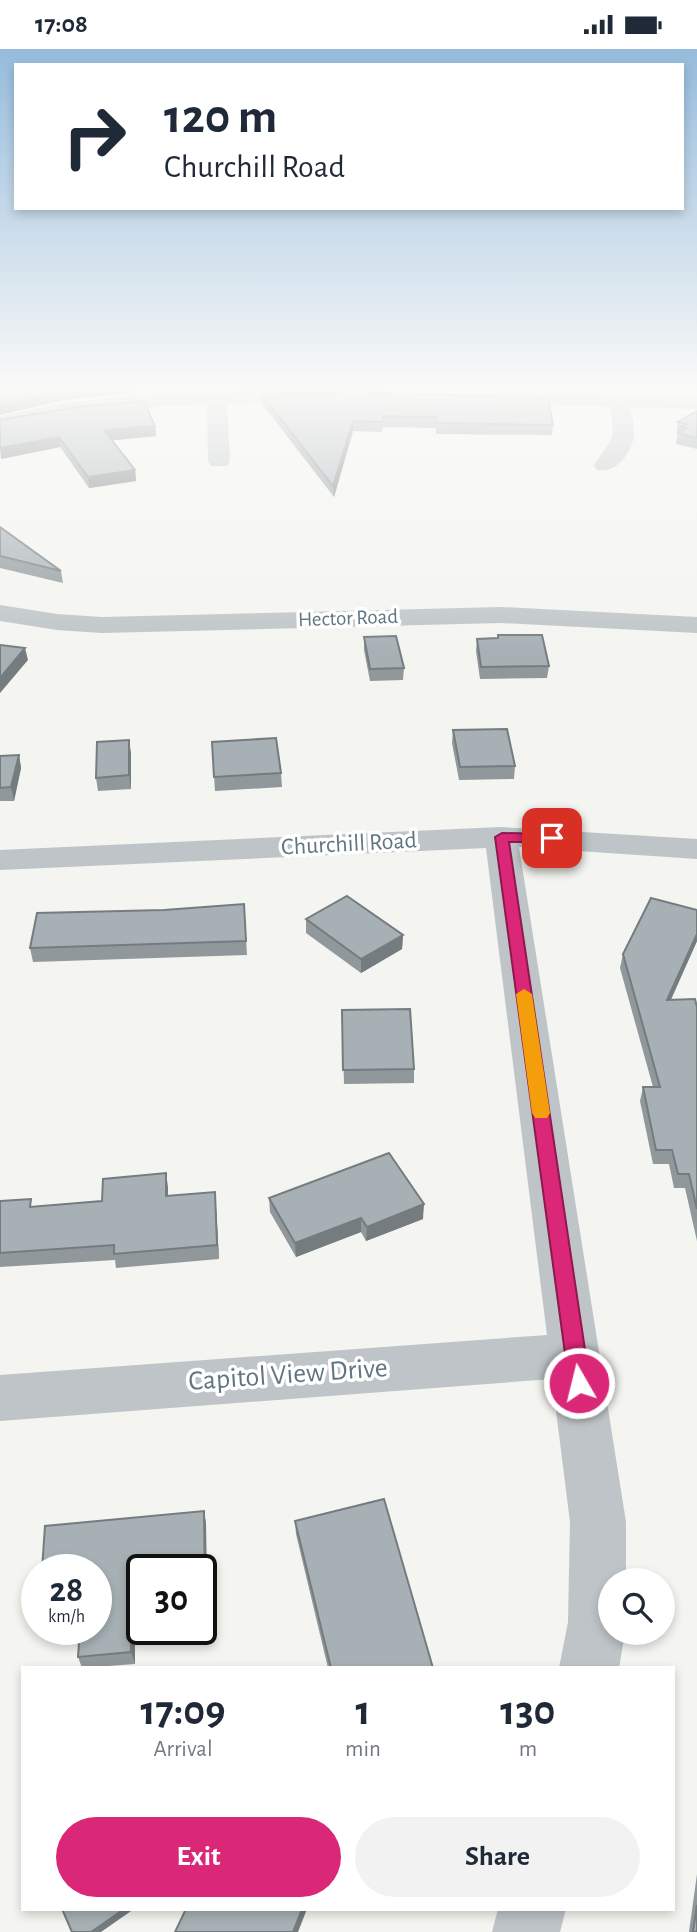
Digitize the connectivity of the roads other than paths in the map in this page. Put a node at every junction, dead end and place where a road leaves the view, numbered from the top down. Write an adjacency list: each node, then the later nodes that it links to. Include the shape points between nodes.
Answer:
1 (0, 613): 2 (street, Hector Road, via 103,625 489,615)
2 (697, 625)
3 (502, 837): 4 (street, Churchill Road); 5 (street, Churchill Road); 6 (street)
4 (697, 849)
5 (0, 860)
6 (576, 1355): 7 (street, Capitol View Drive); 8 (street, via 598,1521 597,1622)
7 (0, 1398)
8 (589, 1666)
9 (531, 1911): 10 (street)
10 (526, 1932)

